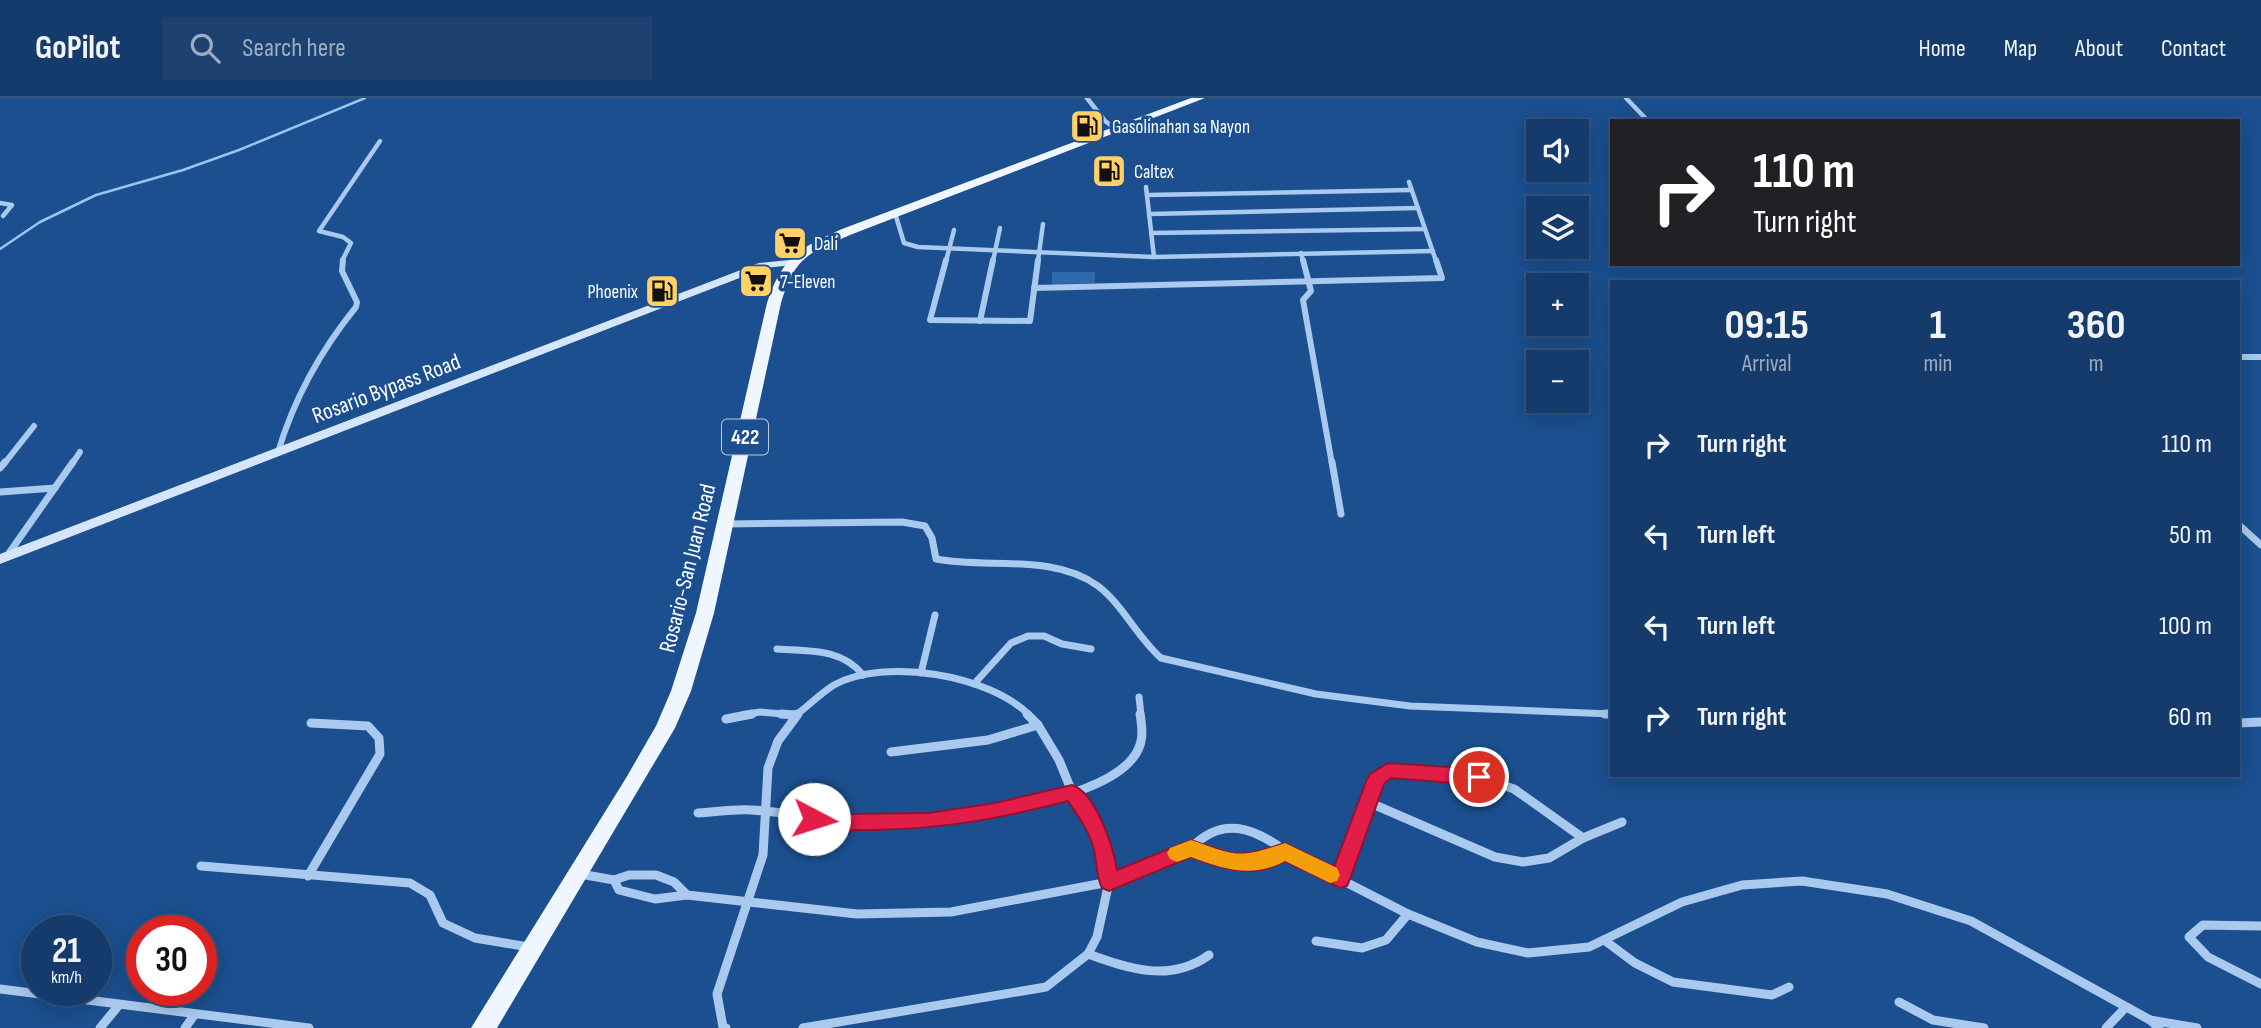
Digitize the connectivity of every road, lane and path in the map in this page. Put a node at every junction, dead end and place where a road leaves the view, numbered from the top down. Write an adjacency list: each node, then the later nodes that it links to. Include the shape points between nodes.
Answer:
1 (1087, 98): 5 (street)
2 (1200, 98): 5 (main road)
3 (1626, 98): 4 (street)
4 (1646, 119)
5 (1116, 129): 13 (main road)
6 (380, 141): 35 (street, via 319,231 351,243 341,271 357,302 329,340 288,418)
7 (1409, 183): 9 (street)
8 (1146, 187): 10 (street)
9 (1411, 190): 10 (street); 12 (street)
10 (1147, 195): 14 (street)
11 (0, 203): 15 (street, via 12,205)
12 (1418, 208): 14 (street); 18 (street)
13 (894, 213): 21 (street, via 904,243); 27 (main road, via 811,247)
14 (1149, 214): 20 (street)
15 (3, 216)
16 (1043, 224): 24 (street)
17 (1000, 228): 22 (street)
18 (1425, 229): 20 (street); 23 (street)
19 (954, 230): 21 (street)
20 (1152, 233): 26 (street)
21 (949, 248): 22 (street); 30 (street, via 930,320)
22 (995, 250): 24 (street); 30 (street)
23 (1433, 251): 25 (street); 28 (street, via 1442,278)
24 (1039, 252): 26 (street); 29 (street)
25 (1301, 253): 26 (street); 28 (street)
26 (1154, 257)
27 (789, 263): 35 (main road, Rosario Bypass Road, via 762,265); 40 (main road, Rosario-San Juan Road / 422, via 774,303)
28 (1308, 282): 29 (street); 39 (street, via 1311,291 1303,300)
29 (1034, 288): 30 (street, via 1030,321)
30 (980, 321)
31 (2240, 357): 32 (street)
32 (2261, 357)
33 (34, 426): 36 (street)
34 (80, 452): 37 (street)
35 (278, 452): 43 (main road, Rosario Bypass Road)
36 (0, 468)
37 (55, 488): 38 (street); 43 (street)
38 (0, 492)
39 (1341, 514)
40 (726, 524): 51 (street, via 902,522 925,526 936,559 1064,570 1097,585 1161,658 1316,694 1410,706); 68 (main road, Rosario-San Juan Road / 422, via 681,691 665,728)
41 (2240, 526): 42 (street)
42 (2261, 545)
43 (4, 558)
44 (934, 615): 47 (street)
45 (778, 649): 48 (street, via 847,659)
46 (1091, 649): 49 (street, via 1028,636 1011,643)
47 (921, 673): 48 (street); 49 (street)
48 (863, 675): 52 (street, via 835,685)
49 (974, 684): 57 (street, via 1020,706)
50 (1139, 697): 59 (street, via 1144,734 1139,750 1105,780)
51 (1610, 714)
52 (796, 715): 53 (street, via 760,712); 62 (street, via 778,741 768,768)
53 (726, 719)
54 (311, 723): 69 (street, via 368,726 379,738 380,754)
55 (2240, 723): 56 (street)
56 (2261, 723)
57 (1038, 725): 58 (street, via 988,740); 59 (street)
58 (891, 752)
59 (1072, 792): 62 (street, via 928,821 848,822); 72 (street, via 1104,848)
60 (1368, 802): 64 (street, via 1495,858 1523,862 1549,858); 64 (street, via 1376,779 1388,771 1479,777 1514,789); 70 (street)
61 (698, 813): 62 (street)
62 (767, 813): 74 (street, via 764,855)
63 (1622, 822): 64 (street)
64 (1583, 838)
65 (1191, 848): 66 (street, via 1224,861 1248,863); 66 (street, via 1200,835 1223,827 1249,830); 72 (street)
66 (1285, 851): 70 (street)
67 (201, 866): 69 (street)
68 (579, 874): 71 (street); 79 (main road, Rosario-San Juan Road / 422)
69 (308, 876): 79 (street, via 410,883 430,895 443,923 475,938)
70 (1340, 879): 75 (street)
71 (614, 880): 73 (street, via 656,875 674,882); 73 (street, via 619,890 644,898)
72 (1109, 882): 74 (street, via 951,912 857,914); 80 (street, via 1097,937)
73 (687, 895): 74 (street)
74 (748, 902): 95 (street, via 716,994)
75 (1408, 914): 77 (street, via 1477,942 1528,953 1589,947); 78 (street, via 1386,940 1362,948)
76 (2261, 926): 82 (street, via 2203,925 2189,937 2208,957)
77 (1604, 940): 83 (street, via 1635,963 1673,982 1772,995); 87 (street, via 1682,902 1742,885 1802,881 1887,894 1970,921)
78 (1315, 941)
79 (534, 948): 94 (main road, Rosario-San Juan Road / 422)
80 (1088, 954): 81 (street, via 1137,971 1172,973 1199,964); 96 (street, via 1046,987)
81 (1209, 955)
82 (2261, 984)
83 (1789, 987)
84 (0, 989): 86 (street)
85 (1899, 1002): 97 (street, via 1933,1020)
86 (118, 1005): 88 (street); 91 (street)
87 (2126, 1007): 89 (street); 98 (street)
88 (195, 1014): 90 (street); 92 (street)
89 (2150, 1020): 99 (street); 100 (street)
90 (272, 1026): 93 (street)
91 (100, 1028)
92 (185, 1028)
93 (309, 1028)
94 (483, 1028)
95 (724, 1028)
96 (803, 1028)
97 (1984, 1028)
98 (2106, 1028)
99 (2158, 1028)
100 (2197, 1028)

